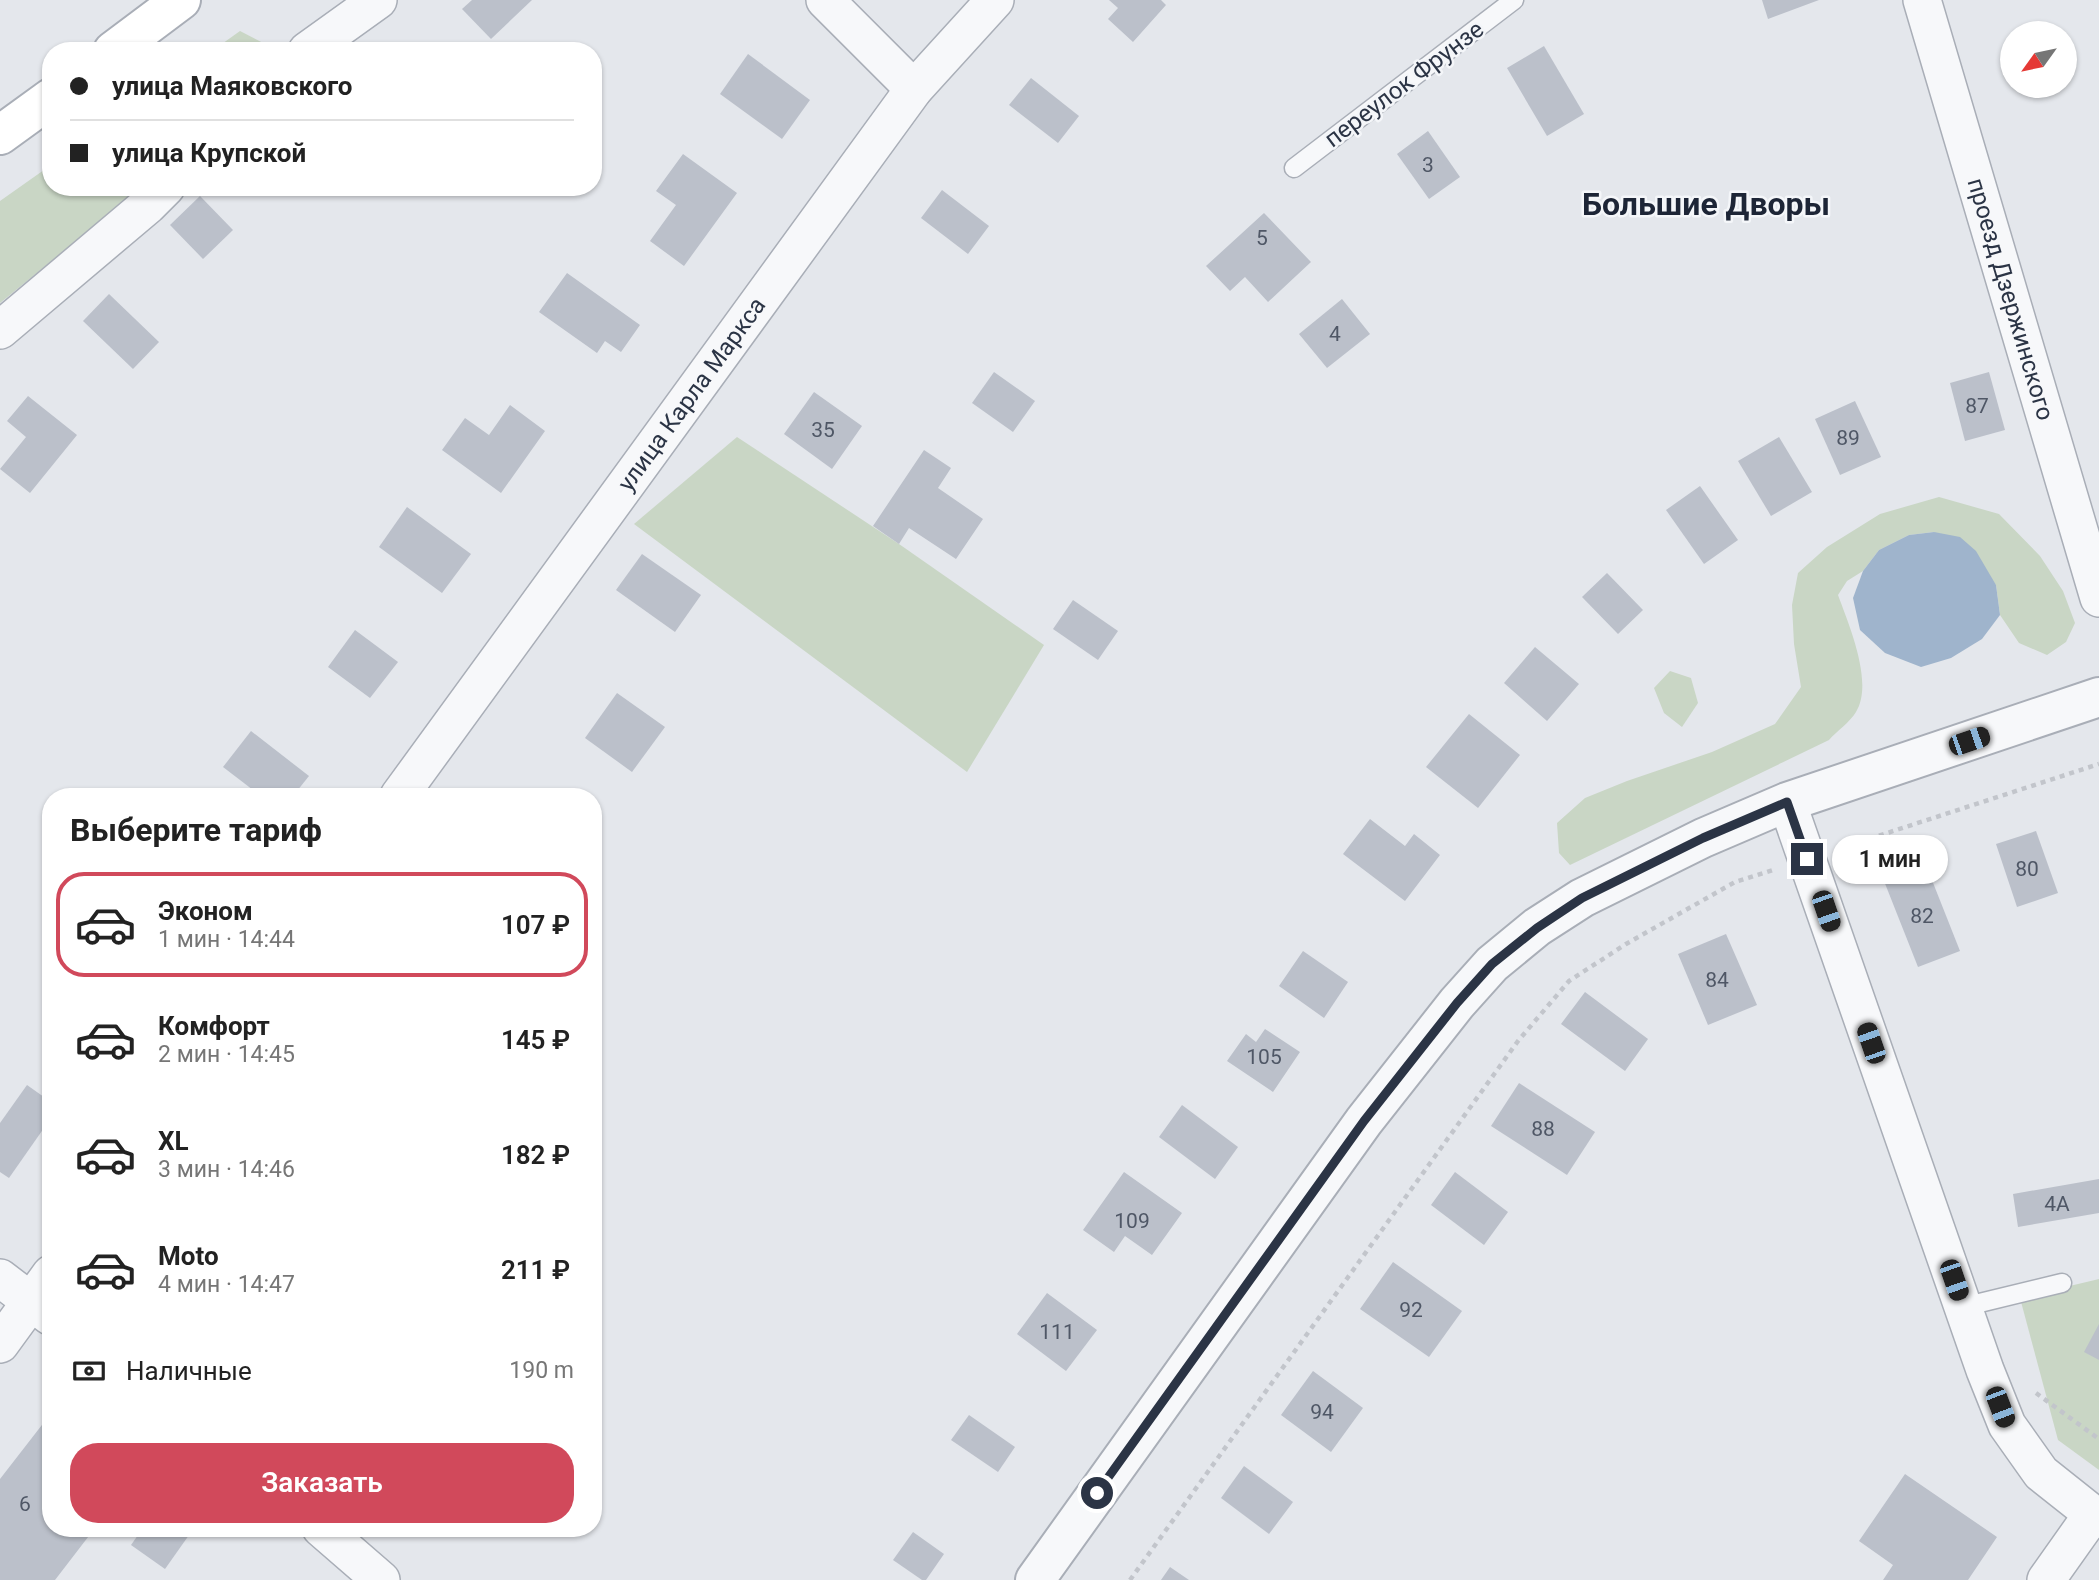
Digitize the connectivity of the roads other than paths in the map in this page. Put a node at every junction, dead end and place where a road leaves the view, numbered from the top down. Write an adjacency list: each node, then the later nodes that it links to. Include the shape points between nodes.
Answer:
1 (181, 0): 7 (main road)
2 (378, 0): 8 (street)
3 (825, 0): 9 (street)
4 (995, 0): 9 (street, улица Карла Маркса)
5 (1514, 0): 12 (lane, переулок Фрунзе)
6 (1922, 0): 15 (street, проезд Дзержинского)
7 (125, 42)
8 (320, 42)
9 (914, 89): 17 (street, улица Карла Маркса)
10 (42, 104): 11 (main road)
11 (0, 135)
12 (1294, 168)
13 (157, 196): 14 (street)
14 (0, 330)
15 (2099, 598)
16 (2099, 697): 18 (street)
17 (405, 788)
18 (1787, 802): 23 (street); 28 (street, via 1582,898 1492,964 1364,1121)
19 (0, 1278): 21 (street)
20 (2062, 1283): 23 (lane)
21 (42, 1296)
22 (42, 1299): 24 (street)
23 (1963, 1307): 25 (street, via 2007,1425 2041,1473)
24 (0, 1344)
25 (2096, 1517): 29 (street)
26 (331, 1537): 27 (street)
27 (381, 1580)
28 (1035, 1580)
29 (2046, 1580)

